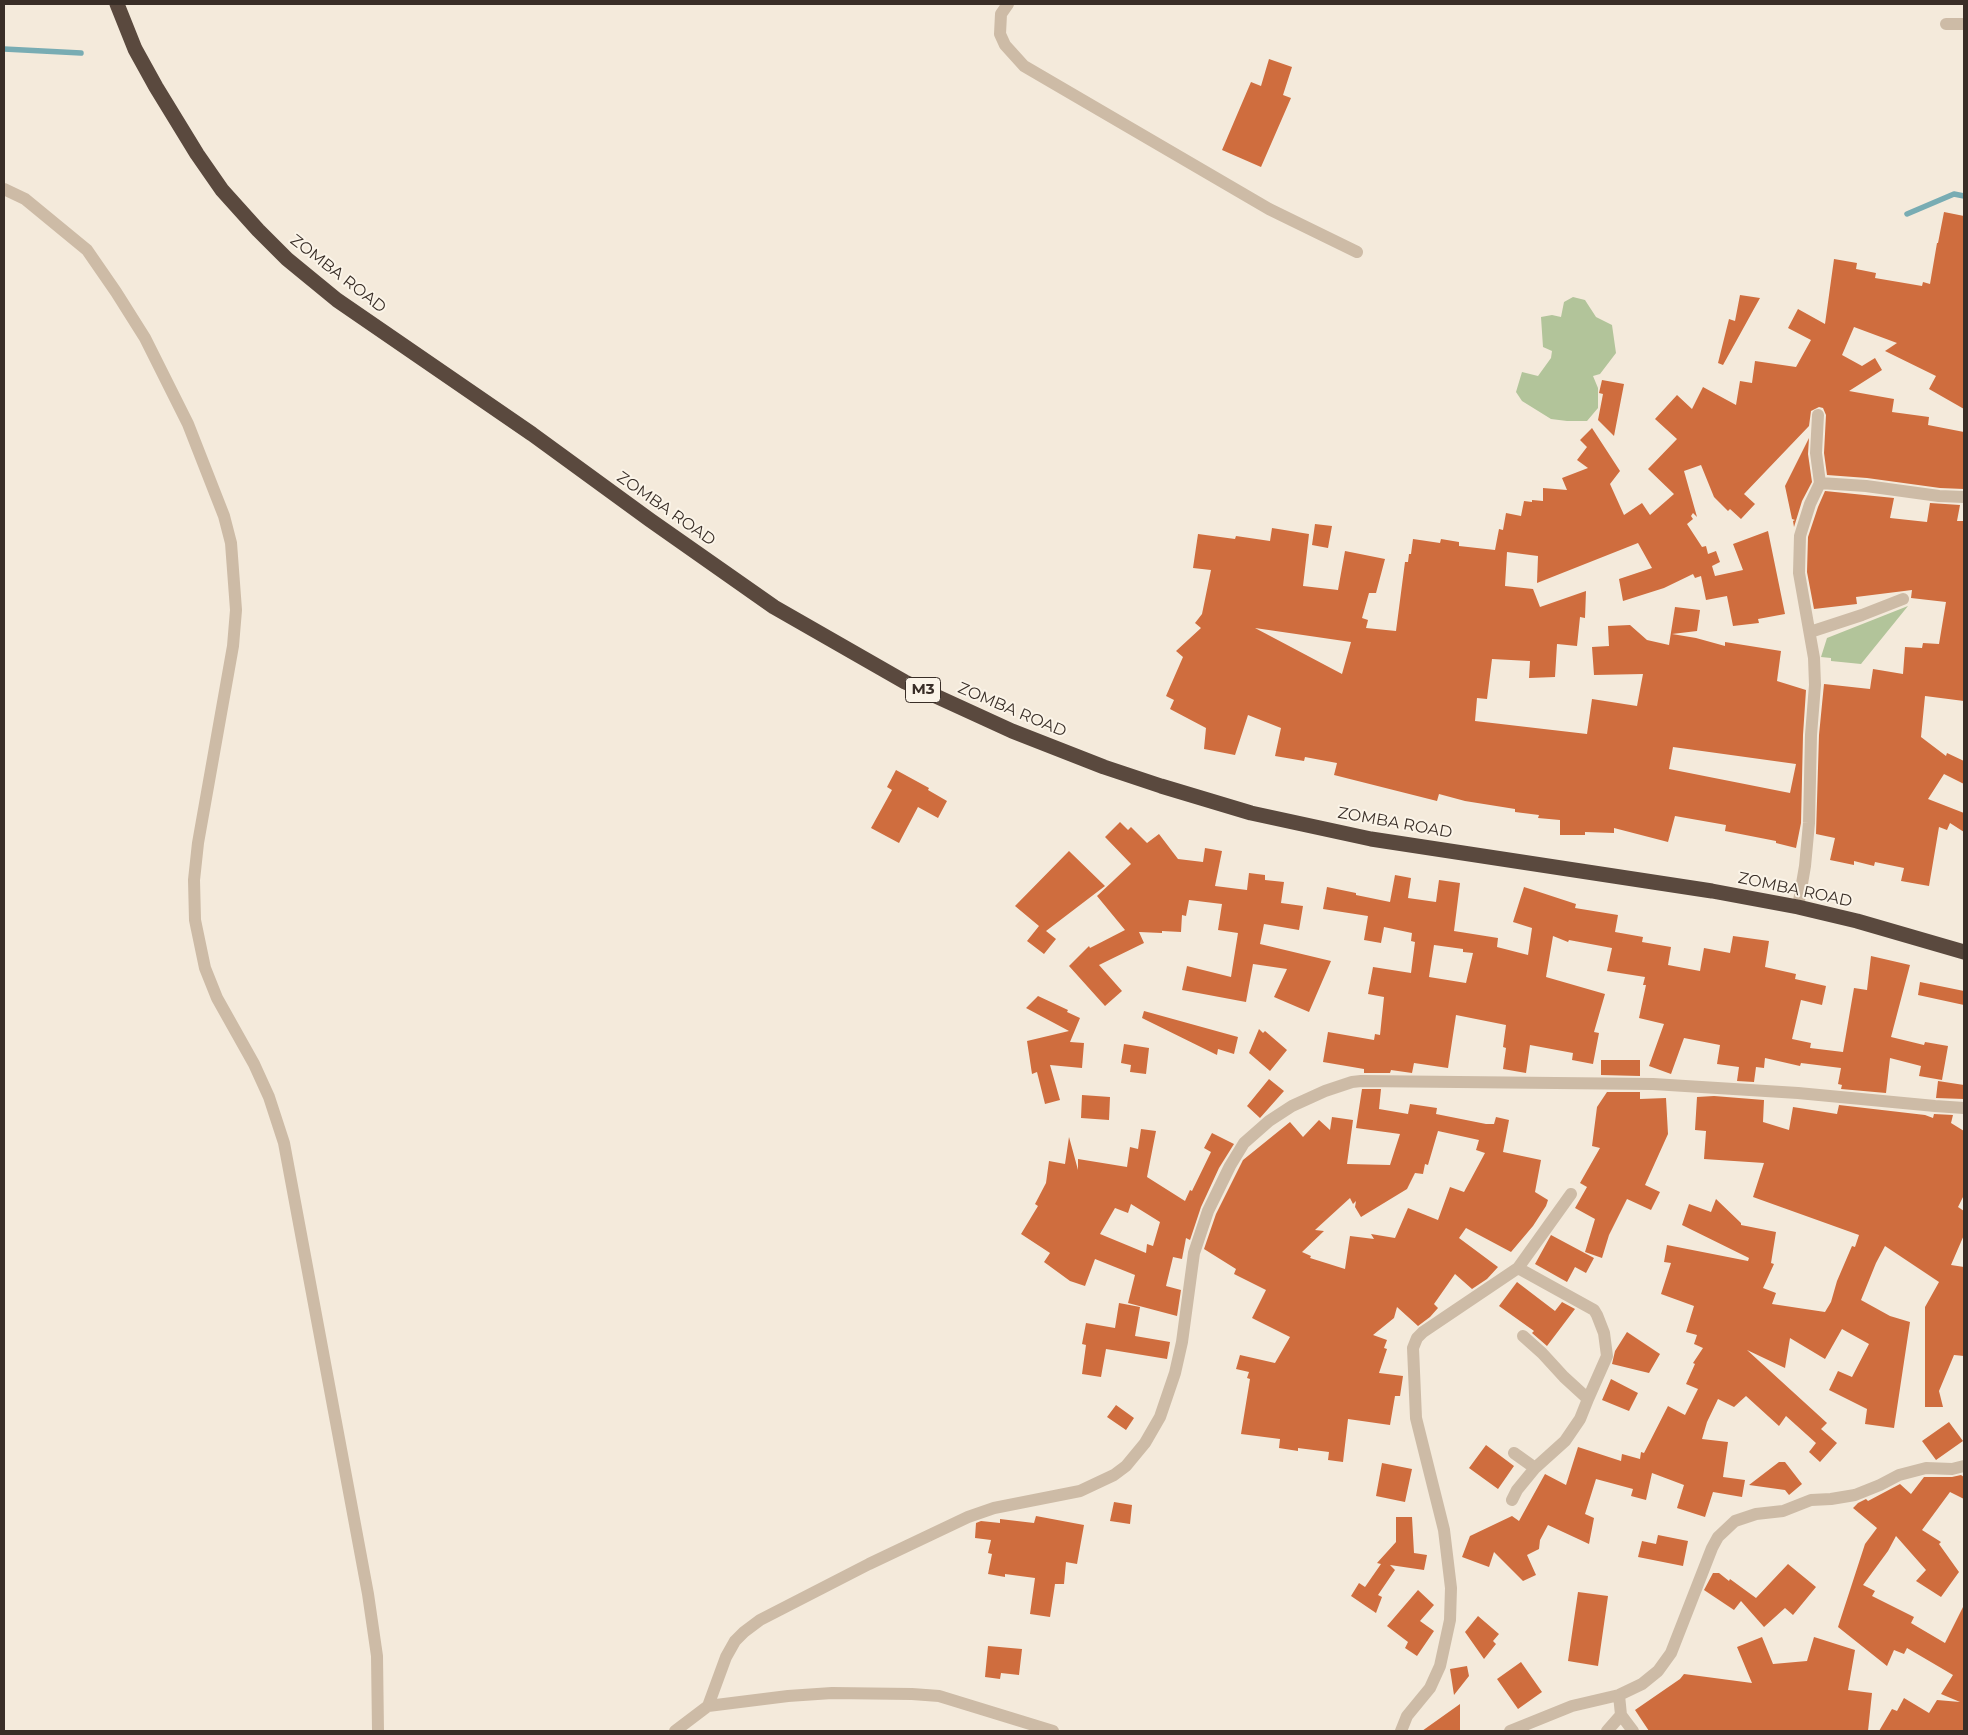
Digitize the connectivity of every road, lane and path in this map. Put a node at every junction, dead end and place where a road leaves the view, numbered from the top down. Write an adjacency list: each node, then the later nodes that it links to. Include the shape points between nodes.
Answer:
1 (117, 4): 12 (highway, ZOMBA ROAD / M3, via 139,56 197,154 222,190 287,258 337,300 774,607 905,682 1012,731 1104,767 1251,812 1371,839)
2 (1008, 4): 6 (street, via 1001,14 1000,34 1005,45 1024,66 1269,209)
3 (1946, 24): 4 (street)
4 (1964, 24)
5 (4, 189): 26 (street, via 24,199 87,250 116,292 145,338 188,424 231,543 236,610 233,646 198,843 194,880 195,920 205,968 217,998 269,1097 284,1143 368,1594 377,1656)
6 (1357, 252)
7 (1818, 415): 8 (street, via 1816,452)
8 (1820, 483): 9 (street); 11 (street, via 1806,514 1799,546 1798,573)
9 (1964, 497)
10 (1903, 599): 11 (street)
11 (1810, 632): 12 (street, via 1815,685 1809,824)
12 (1798, 907): 13 (highway, ZOMBA ROAD / M3)
13 (1964, 952)
14 (1964, 1108): 24 (street, via 1653,1084 1361,1081 1325,1091 1292,1106 1244,1143 1208,1211 1194,1253 1182,1342 1172,1381 1160,1417 1126,1466 1080,1491 994,1508 968,1517 760,1620 735,1641)
15 (1571, 1194): 16 (street)
16 (1518, 1268): 18 (street, via 1594,1310 1604,1334 1606,1356); 29 (street, via 1423,1332 1413,1348 1416,1418 1444,1530 1451,1588 1450,1620 1434,1681 1407,1716)
17 (1523, 1336): 18 (street)
18 (1588, 1399): 21 (street, via 1580,1419 1565,1441)
19 (1514, 1453): 21 (street)
20 (1964, 1466): 23 (street, via 1926,1468 1899,1475 1855,1495 1811,1500 1783,1511 1756,1514 1736,1521 1718,1536 1712,1548 1671,1653 1658,1671 1642,1684)
21 (1535, 1468): 22 (street)
22 (1512, 1500)
23 (1618, 1695): 25 (street); 30 (street, via 1572,1706)
24 (708, 1706): 27 (street); 28 (street, via 823,1693 912,1694 939,1696)
25 (1621, 1715): 31 (street); 32 (street)
26 (378, 1731)
27 (676, 1731)
28 (1053, 1731)
29 (1401, 1731)
30 (1510, 1731)
31 (1607, 1731)
32 (1633, 1731)

